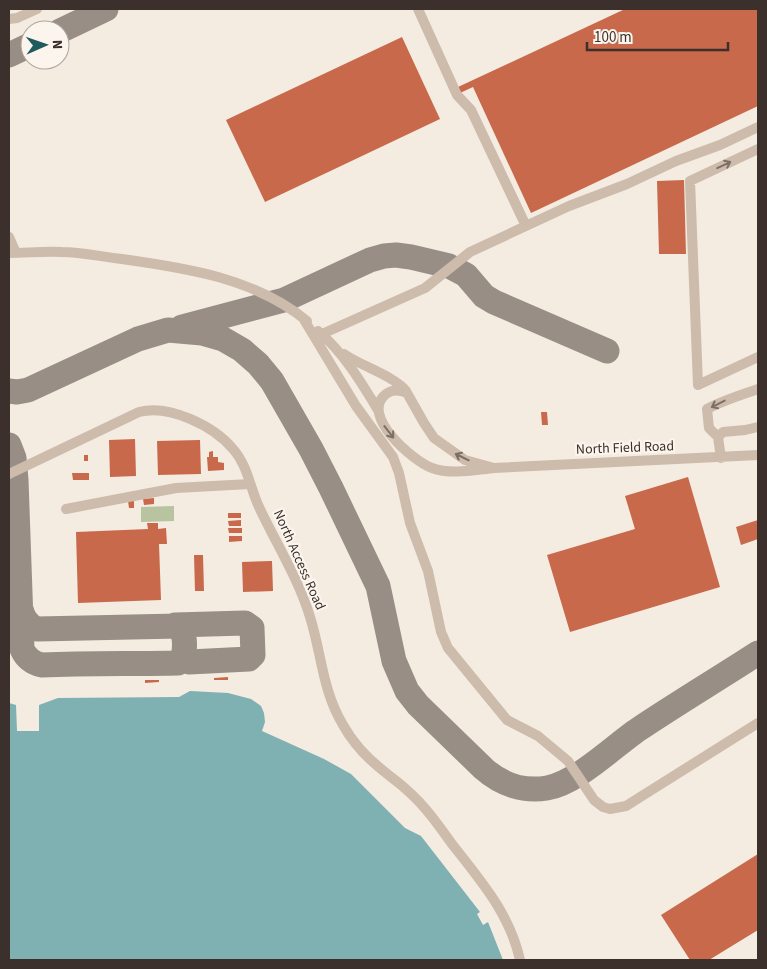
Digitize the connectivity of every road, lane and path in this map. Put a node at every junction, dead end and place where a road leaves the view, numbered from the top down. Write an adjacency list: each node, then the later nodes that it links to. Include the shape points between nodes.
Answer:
1 (37, 9): 3 (street)
2 (418, 9): 6 (street, via 457,95 471,110)
3 (9, 19)
4 (758, 127): 6 (street)
5 (758, 149): 12 (street, one-way to 5, via 698,385 690,181)
6 (526, 226): 10 (street, via 470,252 425,288)
7 (9, 237): 8 (street)
8 (12, 253): 9 (street, via 64,252 216,276 265,295)
9 (303, 318): 10 (street); 24 (street, via 356,406 393,457 448,648 507,720 533,733 568,761 594,800 610,809 626,806)
10 (322, 334): 11 (street)
11 (337, 349): 14 (street, via 403,386); 15 (street, North Field Road)
12 (758, 357)
13 (758, 388): 17 (street, one-way to 17, via 707,409 709,428)
14 (407, 393): 15 (street, via 388,392 380,400); 20 (street, North Field Road, one-way to 14, via 465,460 434,438)
15 (378, 410): 20 (street, North Field Road, one-way to 20, via 382,423 417,461 434,469 456,472)
16 (758, 427): 17 (street, via 723,432)
17 (718, 437): 19 (street)
18 (758, 456): 19 (street, North Field Road)
19 (721, 458): 20 (street, North Field Road)
20 (494, 468)
21 (9, 474): 22 (street, North Access Road, via 139,412 157,409 190,419 218,435 239,456)
22 (250, 484): 23 (street, via 176,488); 25 (street, North Access Road, via 306,605 326,690 340,720 367,756 422,806 486,887 508,923)
23 (66, 509)
24 (758, 723)
25 (520, 960)

